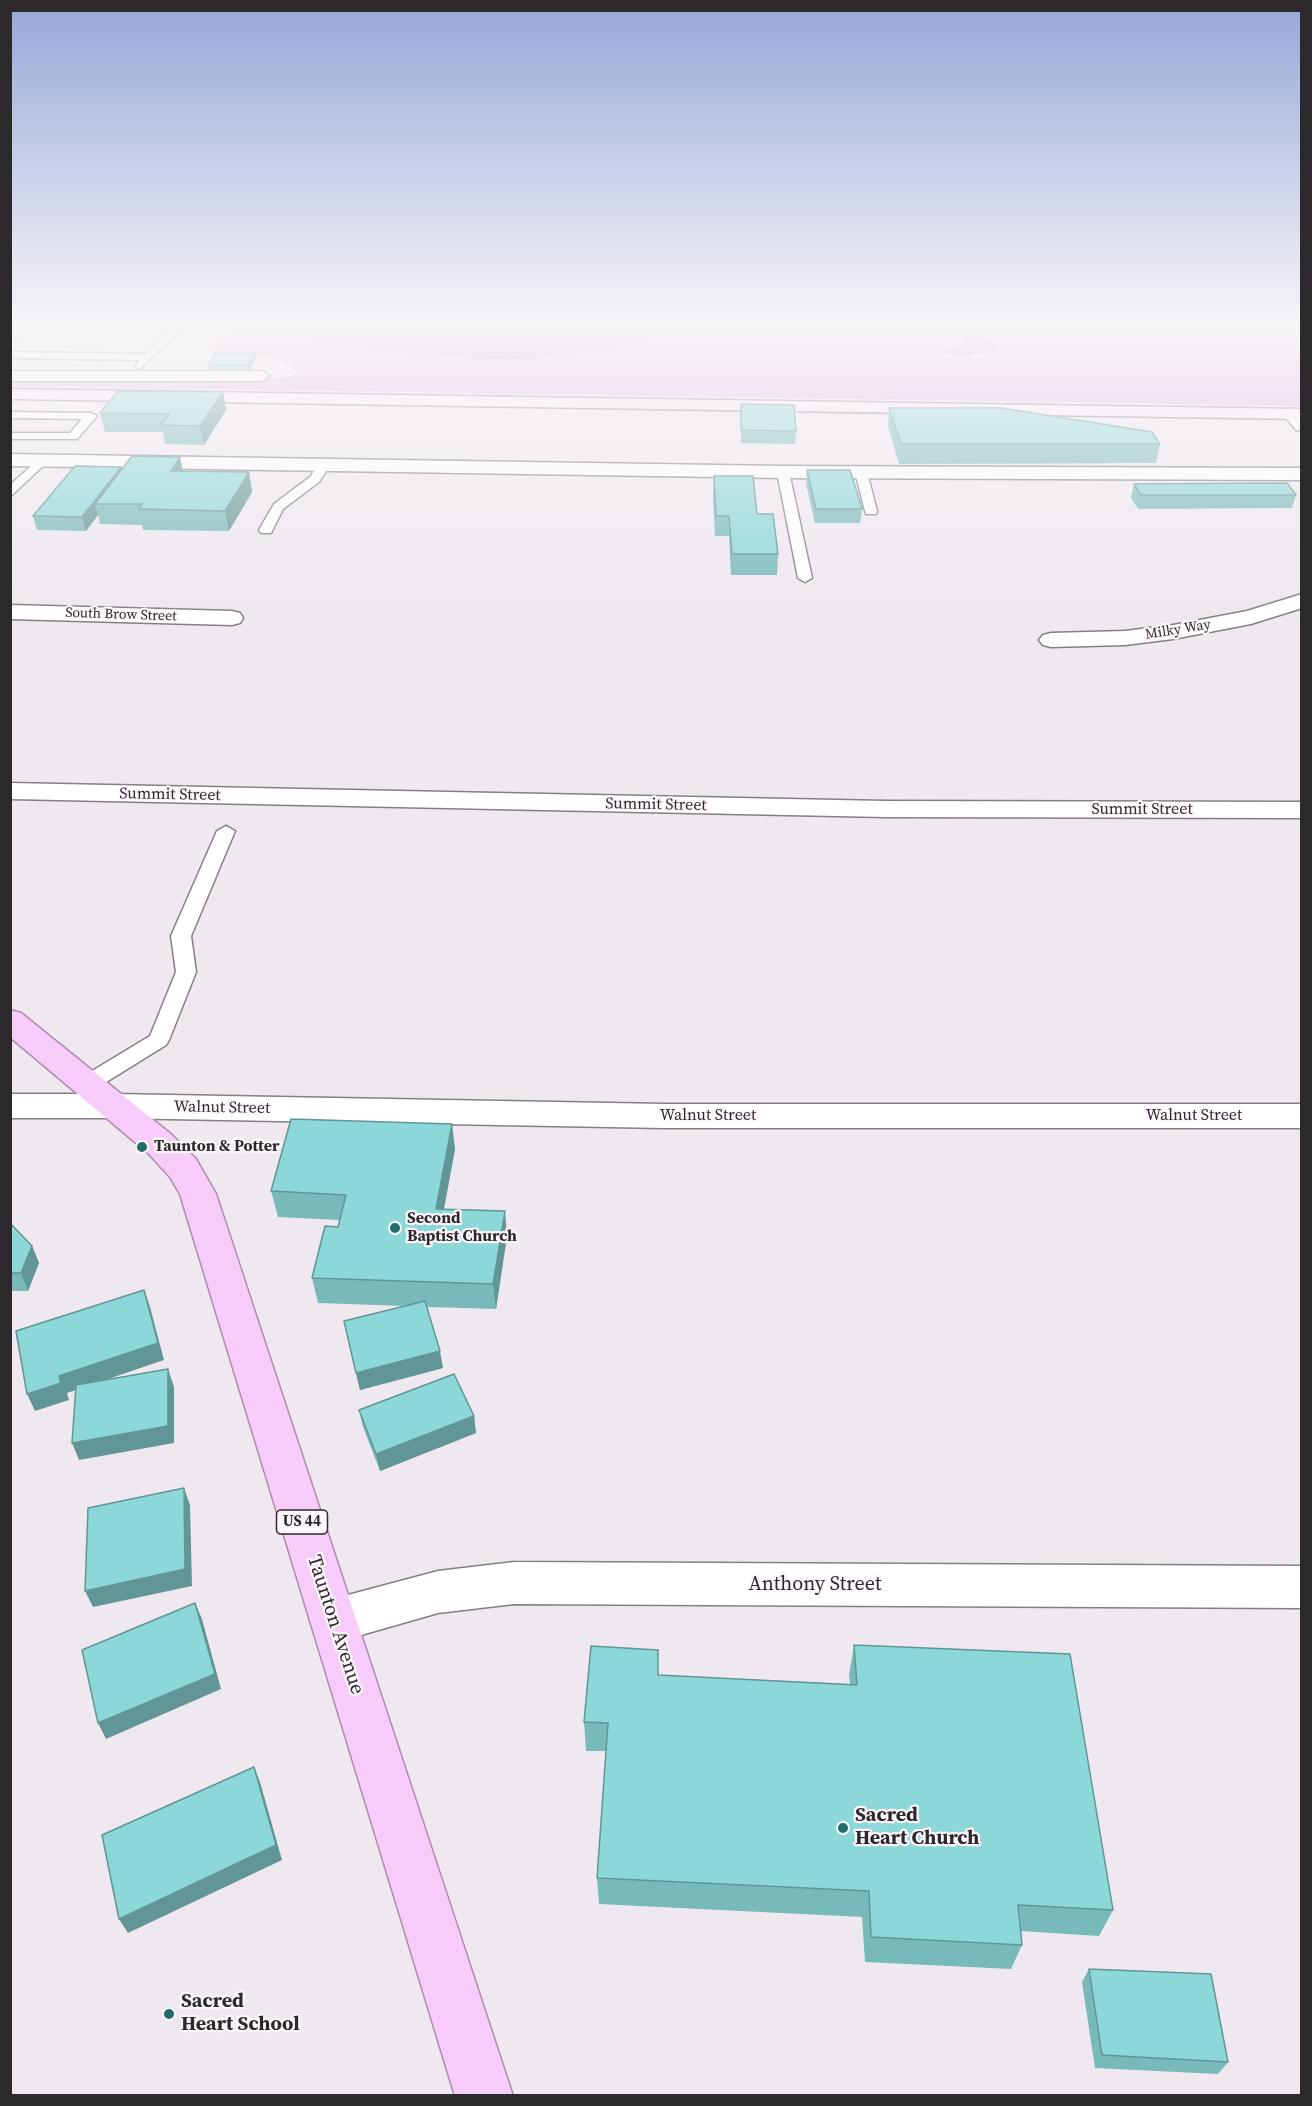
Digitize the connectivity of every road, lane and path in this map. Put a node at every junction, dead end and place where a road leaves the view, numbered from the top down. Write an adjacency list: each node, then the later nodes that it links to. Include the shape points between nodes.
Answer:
1 (84, 424): 2 (lane, via 73,437)
2 (10, 436)
3 (10, 460): 4 (street)
4 (41, 460): 5 (street); 9 (lane)
5 (324, 465): 6 (street); 11 (lane, via 315,479 278,507)
6 (783, 472): 7 (street); 12 (lane)
7 (861, 472): 8 (street); 10 (lane)
8 (1302, 474)
9 (10, 493)
10 (871, 511)
11 (266, 530)
12 (805, 578)
13 (1302, 601): 16 (street, Milky Way, via 1251,617 1165,633)
14 (10, 612): 15 (street, South Brow Street)
15 (232, 618)
16 (1051, 640)
17 (10, 791): 18 (street, Summit Street, via 862,809)
18 (1302, 810)
19 (226, 831): 21 (lane, via 181,936 186,972 159,1040)
20 (12, 1023): 21 (highway, Taunton Avenue / US 44)
21 (101, 1095): 22 (street, Walnut Street); 23 (street, Walnut Street, via 664,1116); 25 (highway, Taunton Avenue / US 44, via 176,1160 198,1194)
22 (10, 1106)
23 (1302, 1116)
24 (1302, 1587): 25 (street, Anthony Street, via 514,1583 438,1592)
25 (333, 1622): 26 (highway, Taunton Avenue / US 44)
26 (476, 2086)

